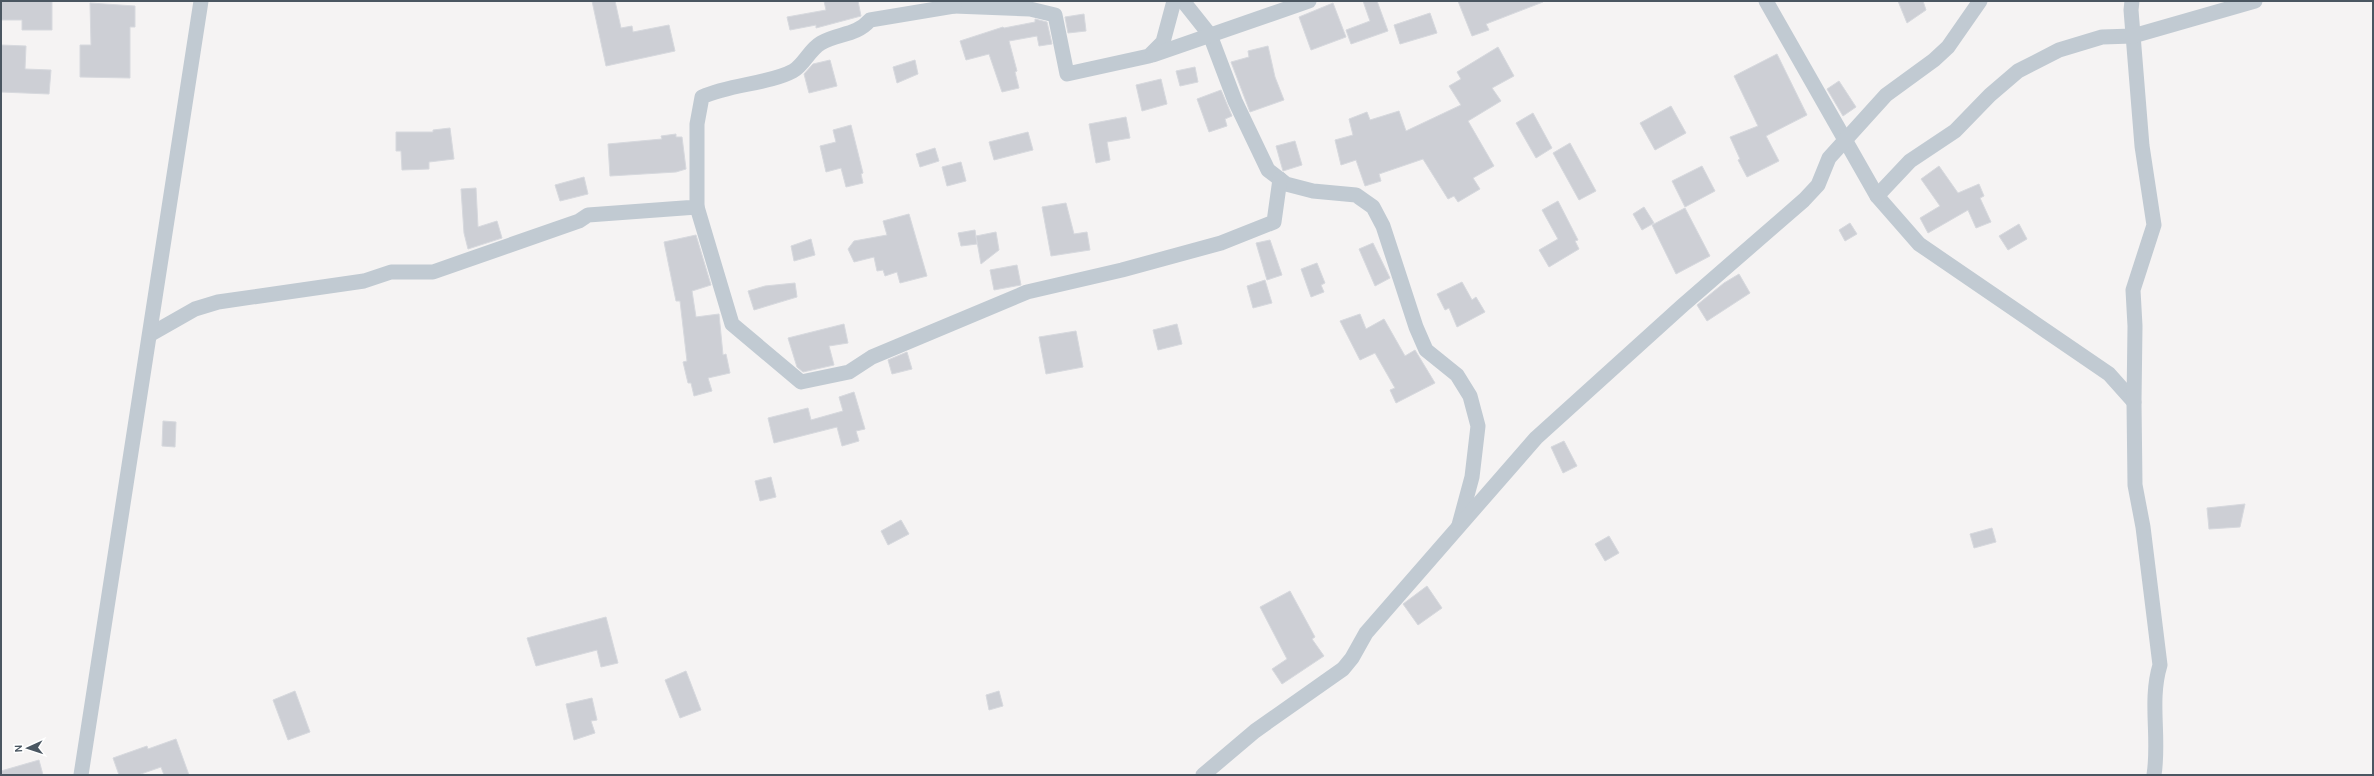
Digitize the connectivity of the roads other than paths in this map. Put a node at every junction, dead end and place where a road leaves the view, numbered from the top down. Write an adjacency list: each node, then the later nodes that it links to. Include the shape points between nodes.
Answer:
1 (201, 1): 18 (street)
2 (1174, 1): 13 (street, via 1163,42)
3 (1183, 1): 11 (street)
4 (1309, 1): 11 (street)
5 (1766, 1): 14 (street)
6 (1980, 1): 14 (street, via 1948,47 1886,95)
7 (2132, 1): 12 (street)
8 (2255, 1): 12 (street)
9 (953, 3): 10 (street, via 1030,9); 17 (street, via 870,20 855,32 822,42 811,50 795,70 715,91 702,97 697,124)
10 (1048, 7): 13 (street, via 1055,15 1067,74)
11 (1210, 35): 13 (street); 15 (street, via 1235,101 1268,170)
12 (2133, 36): 16 (street, via 2102,37 2059,50 2018,71 1955,131 1910,160); 19 (street, via 2142,146 2154,225 2133,290)
13 (1149, 56)
14 (1846, 141): 16 (street); 20 (street, via 1829,158 1818,185 1804,200 1536,438)
15 (1280, 179): 17 (street, via 1274,222 1221,243 1027,292 872,357 849,372 800,382 732,324); 20 (street, via 1286,184 1312,191 1356,195 1373,207 1383,226 1426,350 1457,375 1470,396 1478,426 1472,477)
16 (1876, 196): 19 (street, via 1919,244 2110,374)
17 (697, 207): 18 (street, via 588,215 579,221 433,272 391,272 364,281 218,302 195,309)
18 (151, 334): 21 (street)
19 (2134, 402): 23 (street, via 2135,485 2143,527 2160,665 2155,688 2157,756)
20 (1458, 528): 22 (street, via 1366,633 1343,669 1255,731)
21 (81, 775)
22 (1203, 775)
23 (2154, 775)

